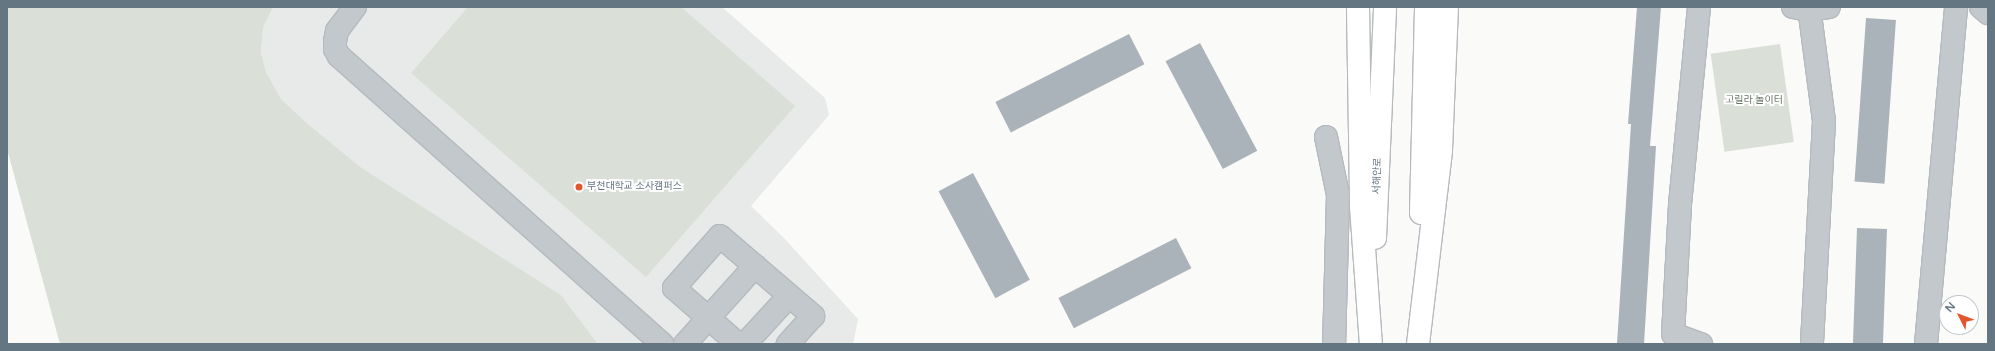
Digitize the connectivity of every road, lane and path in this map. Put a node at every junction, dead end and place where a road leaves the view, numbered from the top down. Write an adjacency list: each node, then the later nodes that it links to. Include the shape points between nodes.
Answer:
1 (355, 7): 15 (street, via 337,31 335,49 339,56)
2 (1358, 7): 21 (main road, via 1361,206)
3 (1385, 7): 21 (main road, 서해안로)
4 (1426, 7): 22 (main road)
5 (1447, 7): 22 (main road, via 1441,150)
6 (1699, 7): 23 (street, via 1680,206 1673,334)
7 (1956, 7): 25 (street)
8 (1980, 7): 10 (street)
9 (1810, 8): 24 (street, via 1824,121)
10 (1988, 13)
11 (1326, 137): 20 (street, via 1338,195)
12 (755, 266): 13 (street); 14 (street); 14 (street, via 720,236 674,288)
13 (789, 296): 18 (street); 19 (street, via 813,316)
14 (708, 318): 16 (street); 17 (street)
15 (662, 344)
16 (685, 344)
17 (738, 344)
18 (745, 344)
19 (788, 344)
20 (1334, 344)
21 (1371, 344)
22 (1418, 344)
23 (1701, 344)
24 (1812, 344)
25 (1926, 344)

